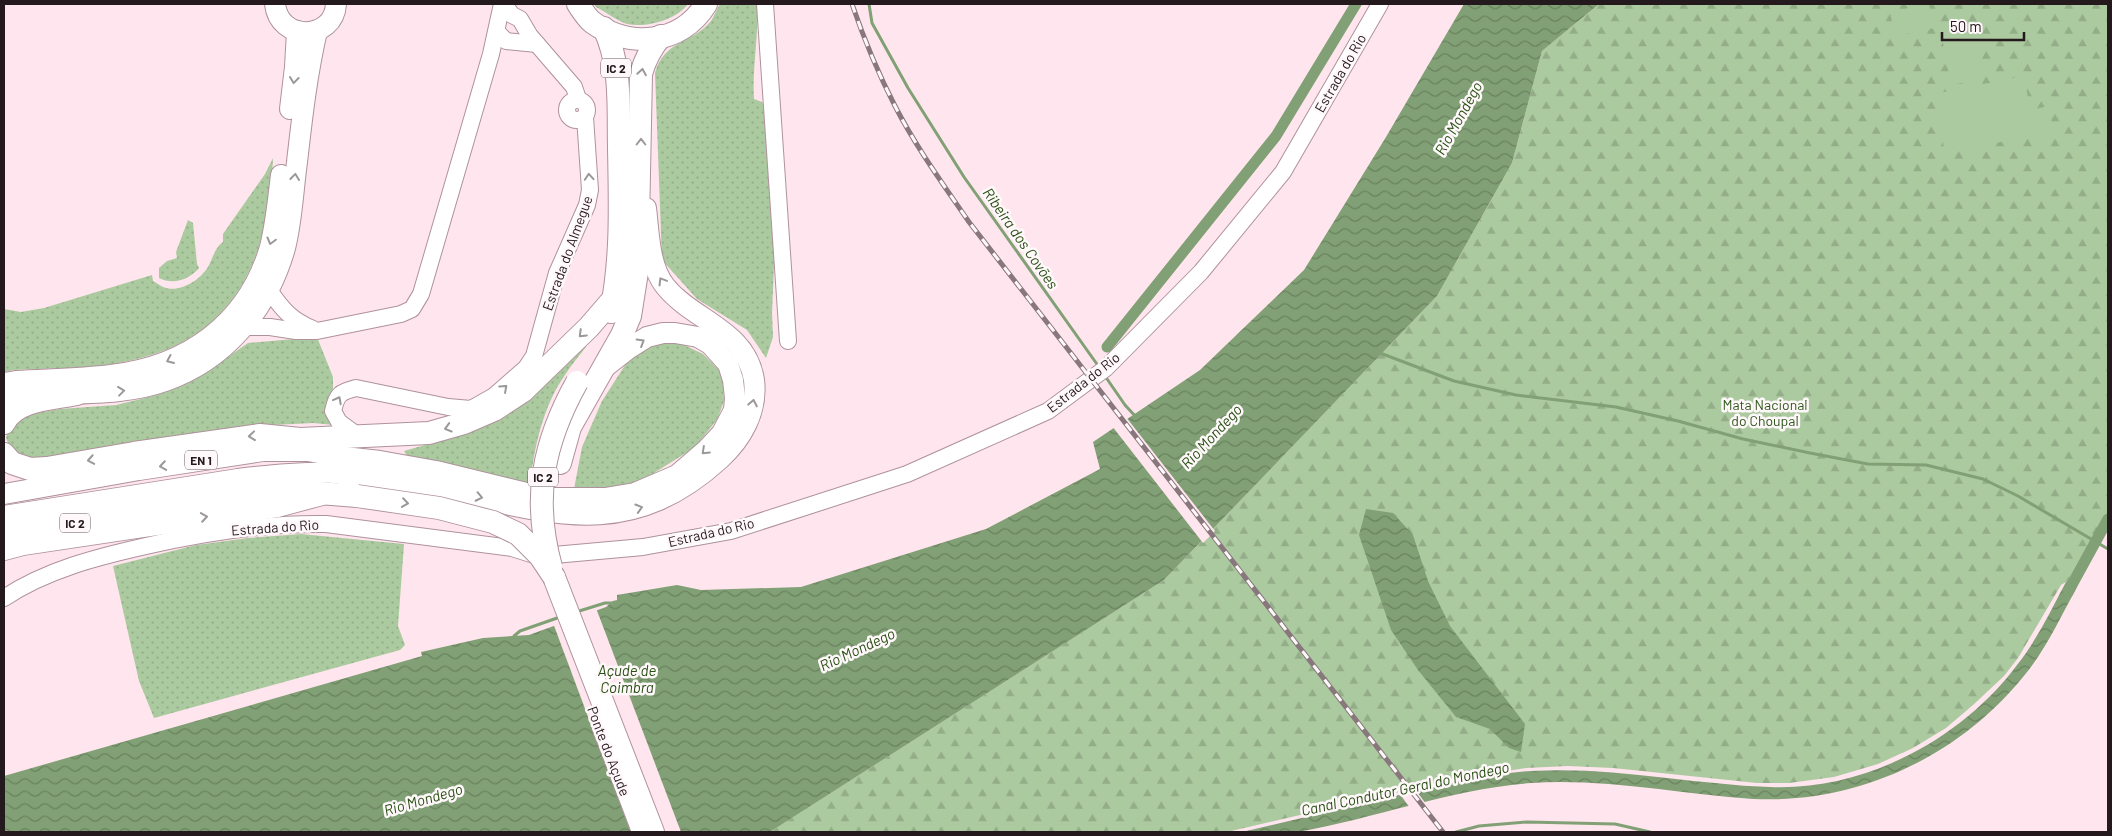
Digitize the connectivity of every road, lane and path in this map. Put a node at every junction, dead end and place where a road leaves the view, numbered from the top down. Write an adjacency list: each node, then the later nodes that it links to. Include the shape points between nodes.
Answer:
1 (275, 4): 10 (main road, via 282,23)
2 (336, 4): 9 (main road, via 332,17)
3 (578, 4): 8 (highway, via 591,21)
4 (706, 4): 11 (highway, via 700,15 676,33)
5 (765, 4): 17 (street)
6 (1380, 4): 37 (street, Estrada do Rio, via 1283,172 1201,272 1106,368 1048,411 907,474 731,531)
7 (507, 23): 16 (street, via 491,54 421,294 412,309); 24 (street, Estrada do Almegue, one-way to 7, via 339,422 333,410 335,400 343,391 356,388 471,409 494,396 526,368 534,356 557,273 590,190 585,117 576,120 568,114 569,104 578,99 574,87 546,52)
8 (604, 28): 11 (highway, via 617,36 646,40); 14 (highway, IC 2, via 611,43 617,74 620,188 619,254)
9 (317, 31): 10 (main road); 13 (main road, one-way to 9, via 285,249)
10 (296, 32): 19 (main road, one-way to 19, via 295,67 275,225 259,276 236,313 206,341 159,365 112,375)
11 (661, 36): 12 (highway, IC 2, one-way to 11, via 641,74 648,55)
12 (641, 171): 18 (highway, IC 2, via 637,272 630,316); 29 (main road, one-way to 12, via 431,487 550,513 614,513 636,510 683,489 726,453 747,424 753,409 755,395 750,364 737,344 676,298 664,285 650,244)
13 (269, 290): 15 (main road); 16 (street, via 297,323)
14 (614, 298): 20 (highway, IC 2, via 608,329 590,363); 24 (highway, one-way to 24, via 523,391 494,410 429,433)
15 (245, 326): 16 (street); 21 (main road, one-way to 15, via 123,391 164,382 209,359)
16 (317, 331)
17 (788, 342)
18 (601, 370): 20 (highway, IC 2); 28 (main road, one-way to 28, via 647,337 663,333 698,337 710,344 728,364 733,380 734,410 722,433 677,474 635,493 605,498 547,498 408,466)
19 (4, 383)
20 (583, 386): 37 (highway, IC 2, bridge, via 557,422 545,460 542,482); 43 (highway, IC 2, via 560,463 556,503 559,542 566,569)
21 (77, 394): 22 (main road, via 30,395); 23 (highway, via 26,404 15,410)
22 (4, 401)
23 (4, 423)
24 (358, 436): 25 (highway)
25 (300, 439): 26 (highway); 27 (highway, one-way to 27, via 260,435 38,469 12,463)
26 (263, 451): 28 (main road, via 308,451); 31 (main road, EN 1, one-way to 31)
27 (4, 454)
28 (335, 456): 33 (main road, via 308,462 260,464)
29 (357, 487): 30 (main road); 32 (highway); 34 (main road, via 332,472 266,475); 37 (highway, one-way to 37, bridge, via 493,522 518,534 540,556)
30 (281, 488): 32 (highway); 35 (main road, IC 2, via 26,532)
31 (4, 494)
32 (322, 494): 36 (highway, one-way to 32, via 277,506)
33 (4, 506)
34 (4, 516)
35 (4, 533)
36 (4, 549)
37 (543, 567): 39 (street, Estrada do Rio, via 502,546 300,523 196,535 110,554); 41 (street, Ponte do Açude); 42 (highway, IC 2)
38 (4, 585): 39 (street, Estrada do Rio)
39 (24, 585): 40 (street, Estrada do Rio)
40 (4, 598)
41 (640, 832)
42 (653, 832)
43 (665, 832)

